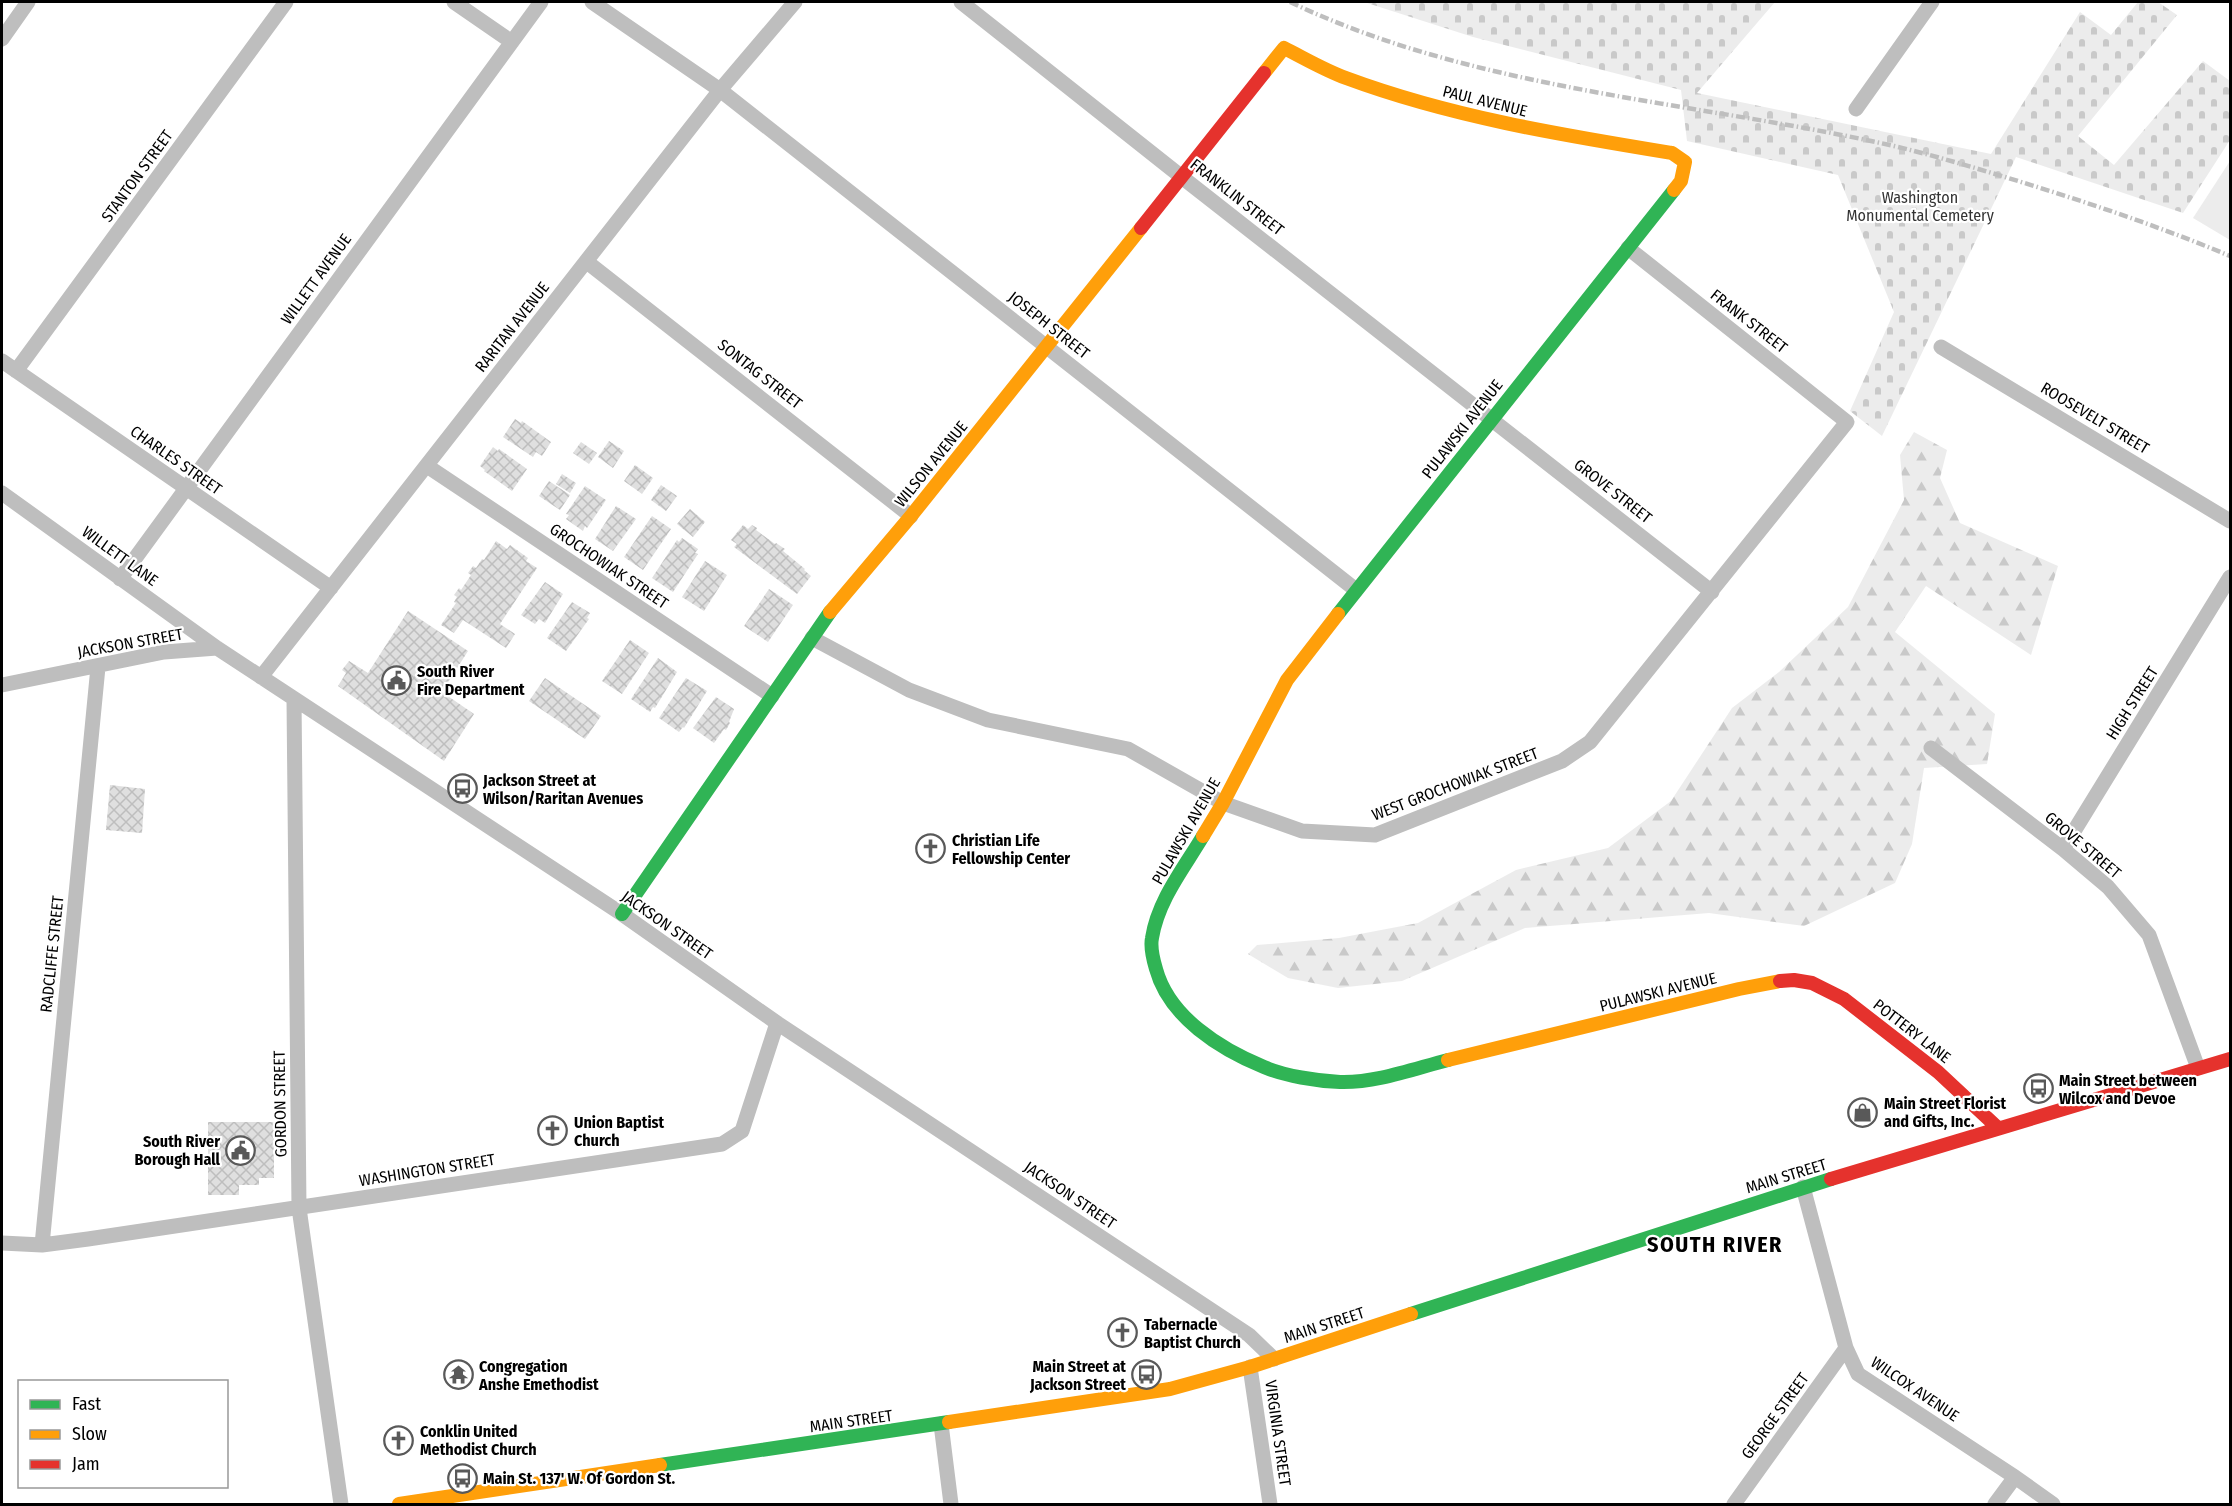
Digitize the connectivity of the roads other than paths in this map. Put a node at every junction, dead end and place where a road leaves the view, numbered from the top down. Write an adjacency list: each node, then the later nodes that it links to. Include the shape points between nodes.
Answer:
1 (28, 2): 9 (street)
2 (286, 2): 21 (street, STANTON STREET)
3 (454, 2): 10 (street)
4 (541, 2): 10 (street, WILLETT AVENUE)
5 (592, 2): 12 (street, JOSEPH STREET)
6 (795, 2): 12 (street, RARITAN AVENUE)
7 (962, 2): 15 (street, FRANKLIN STREET)
8 (1932, 2): 13 (street)
9 (2, 39)
10 (512, 42): 25 (street, WILLETT AVENUE)
11 (1284, 48): 14 (street, PAUL AVENUE, via 1344,77 1415,101 1533,130 1672,153); 15 (street, WILSON AVENUE)
12 (720, 90): 17 (street, RARITAN AVENUE); 18 (street, JOSEPH STREET)
13 (1856, 109)
14 (1685, 162): 16 (street, PULAWSKI AVENUE, via 1681,181)
15 (1183, 178): 18 (street, WILSON AVENUE); 22 (street, FRANKLIN STREET)
16 (1628, 248): 22 (street, PULAWSKI AVENUE); 23 (street, FRANK STREET)
17 (587, 261): 24 (street, RARITAN AVENUE); 27 (street, SONTAG STREET)
18 (1047, 346): 27 (street, WILSON AVENUE); 32 (street, JOSEPH STREET)
19 (1941, 347): 28 (street, ROOSEVELT STREET)
20 (2, 361): 21 (street, CHARLES STREET)
21 (16, 370): 25 (street, CHARLES STREET)
22 (1492, 418): 32 (street, PULAWSKI AVENUE); 33 (street, GROVE STREET)
23 (1847, 422): 33 (street, WEST GROCHOWIAK STREET)
24 (427, 465): 31 (street, RARITAN AVENUE); 39 (street, GROCHOWIAK STREET)
25 (185, 487): 30 (street, WILLETT AVENUE); 31 (street, CHARLES STREET)
26 (2, 493): 30 (street, WILLETT LANE)
27 (911, 516): 34 (street, WILSON AVENUE)
28 (2230, 521)
29 (2230, 577): 43 (street, HIGH STREET)
30 (120, 579): 35 (street, WILLETT LANE)
31 (331, 588): 37 (street, RARITAN AVENUE)
32 (1356, 590): 42 (street, PULAWSKI AVENUE, via 1287,680)
33 (1712, 592): 42 (street, WEST GROCHOWIAK STREET, via 1590,742 1562,761 1375,835 1302,831)
34 (812, 638): 39 (street, WILSON AVENUE); 42 (street, WEST GROCHOWIAK STREET, via 909,690 988,720 1128,749)
35 (217, 648): 36 (street, JACKSON STREET, via 164,652); 37 (street, JACKSON STREET)
36 (98, 667): 38 (street, JACKSON STREET); 53 (street, RADCLIFFE STREET)
37 (261, 677): 40 (street, JACKSON STREET)
38 (2, 685)
39 (772, 696): 44 (street, WILSON AVENUE)
40 (294, 699): 44 (street, JACKSON STREET); 51 (street, GORDON STREET)
41 (1931, 748): 43 (street, GROVE STREET)
42 (1223, 803): 45 (street, PULAWSKI AVENUE, via 1163,903 1152,938 1152,955 1159,980 1191,1024 1265,1068 1315,1080 1368,1080 1739,989)
43 (2063, 849): 48 (street, GROVE STREET, via 2108,887 2149,935)
44 (621, 914): 46 (street, JACKSON STREET)
45 (1793, 980): 49 (street, POTTERY LANE, via 1812,983 1852,1005 1923,1059)
46 (777, 1023): 51 (street, WASHINGTON STREET, via 742,1131 722,1144); 55 (street, JACKSON STREET, via 1249,1335)
47 (2230, 1059): 48 (street, MAIN STREET)
48 (2198, 1068): 49 (street, MAIN STREET)
49 (1998, 1128): 50 (street, MAIN STREET)
50 (1803, 1187): 54 (street, WILCOX AVENUE); 55 (street, MAIN STREET)
51 (299, 1208): 53 (street, WASHINGTON STREET); 59 (street, GORDON STREET)
52 (2, 1243): 53 (street, WASHINGTON STREET)
53 (42, 1245)
54 (1846, 1348): 58 (street, WILCOX AVENUE, via 1858,1374); 63 (street, GEORGE STREET)
55 (1274, 1359): 56 (street, MAIN STREET)
56 (1250, 1367): 57 (street, MAIN STREET, via 1170,1389); 62 (street, VIRGINIA STREET)
57 (941, 1424): 60 (street, MAIN STREET); 61 (street)
58 (2015, 1477): 64 (street); 65 (street, WILCOX AVENUE)
59 (341, 1504)
60 (399, 1504)
61 (951, 1504)
62 (1270, 1504)
63 (1734, 1504)
64 (1995, 1504)
65 (2053, 1504)

